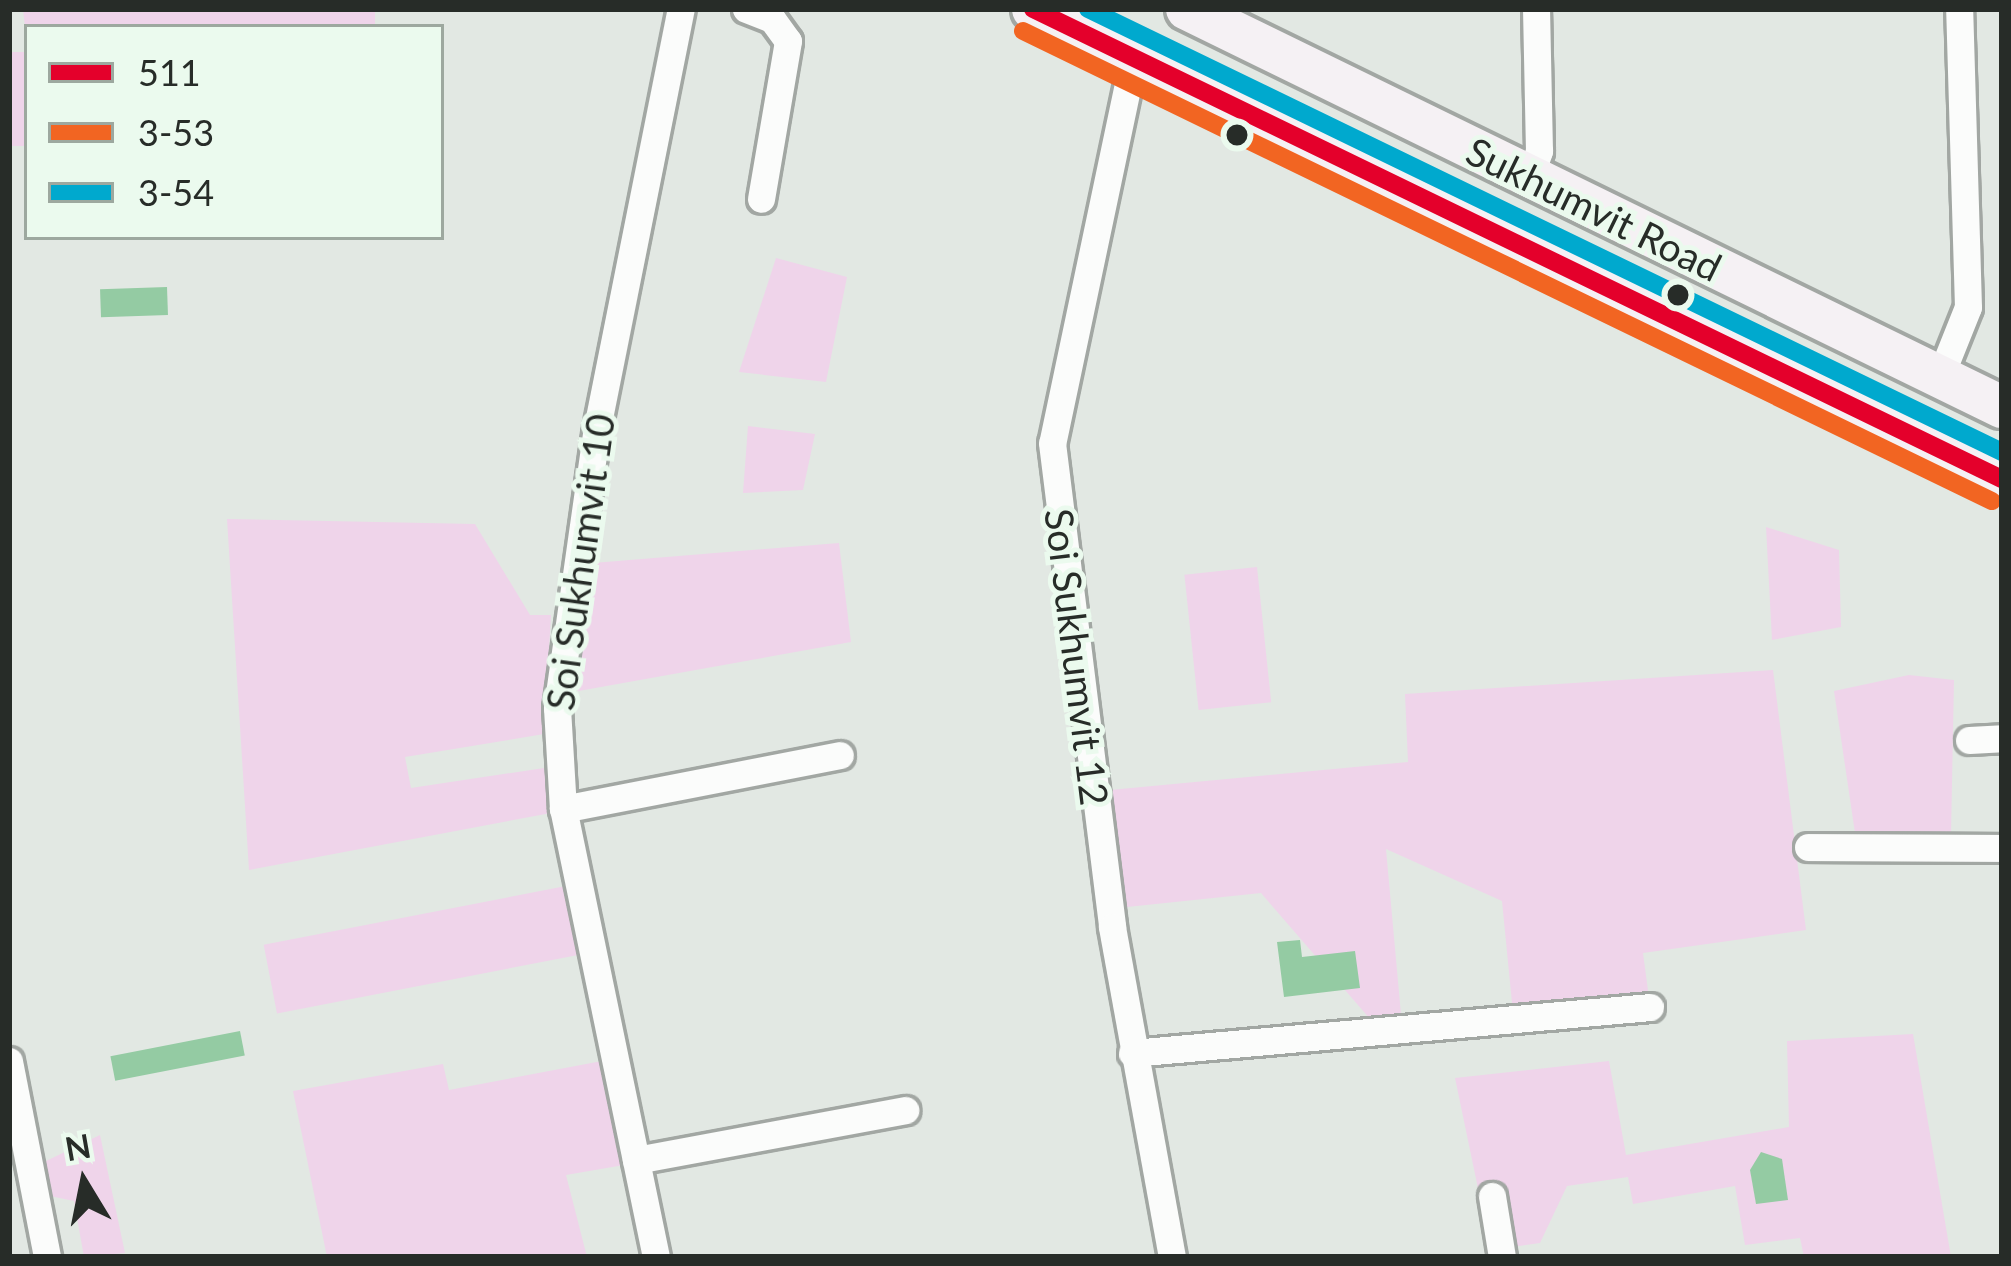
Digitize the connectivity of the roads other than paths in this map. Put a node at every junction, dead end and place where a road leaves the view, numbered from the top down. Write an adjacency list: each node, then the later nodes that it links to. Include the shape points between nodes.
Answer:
1 (681, 9): 16 (street, Soi Sukhumvit 10, via 596,428 561,652)
2 (746, 9): 9 (street, via 772,19 788,40)
3 (1034, 9): 7 (main road, Sukhumvit Road)
4 (1187, 9): 8 (main road, Sukhumvit Road)
5 (1536, 9): 8 (street, via 1539,151)
6 (1959, 9): 10 (street, via 1968,307)
7 (1133, 60): 12 (main road, Sukhumvit Road); 20 (street, Soi Sukhumvit 12, via 1052,443)
8 (1530, 177): 10 (main road, Sukhumvit Road)
9 (761, 199)
10 (1940, 377): 11 (main road, Sukhumvit Road)
11 (2002, 407)
12 (2002, 479)
13 (2002, 738): 14 (street)
14 (1969, 740)
15 (840, 755): 16 (street)
16 (562, 808): 23 (street, Soi Sukhumvit 10)
17 (1808, 847): 18 (street)
18 (2002, 848)
19 (1650, 1007): 20 (street)
20 (1132, 1053): 27 (street, Soi Sukhumvit 12)
21 (9, 1061): 25 (street)
22 (904, 1111): 23 (street)
23 (636, 1160): 26 (street, Soi Sukhumvit 10)
24 (1492, 1196): 28 (street)
25 (47, 1257)
26 (656, 1257)
27 (1172, 1257)
28 (1502, 1257)

